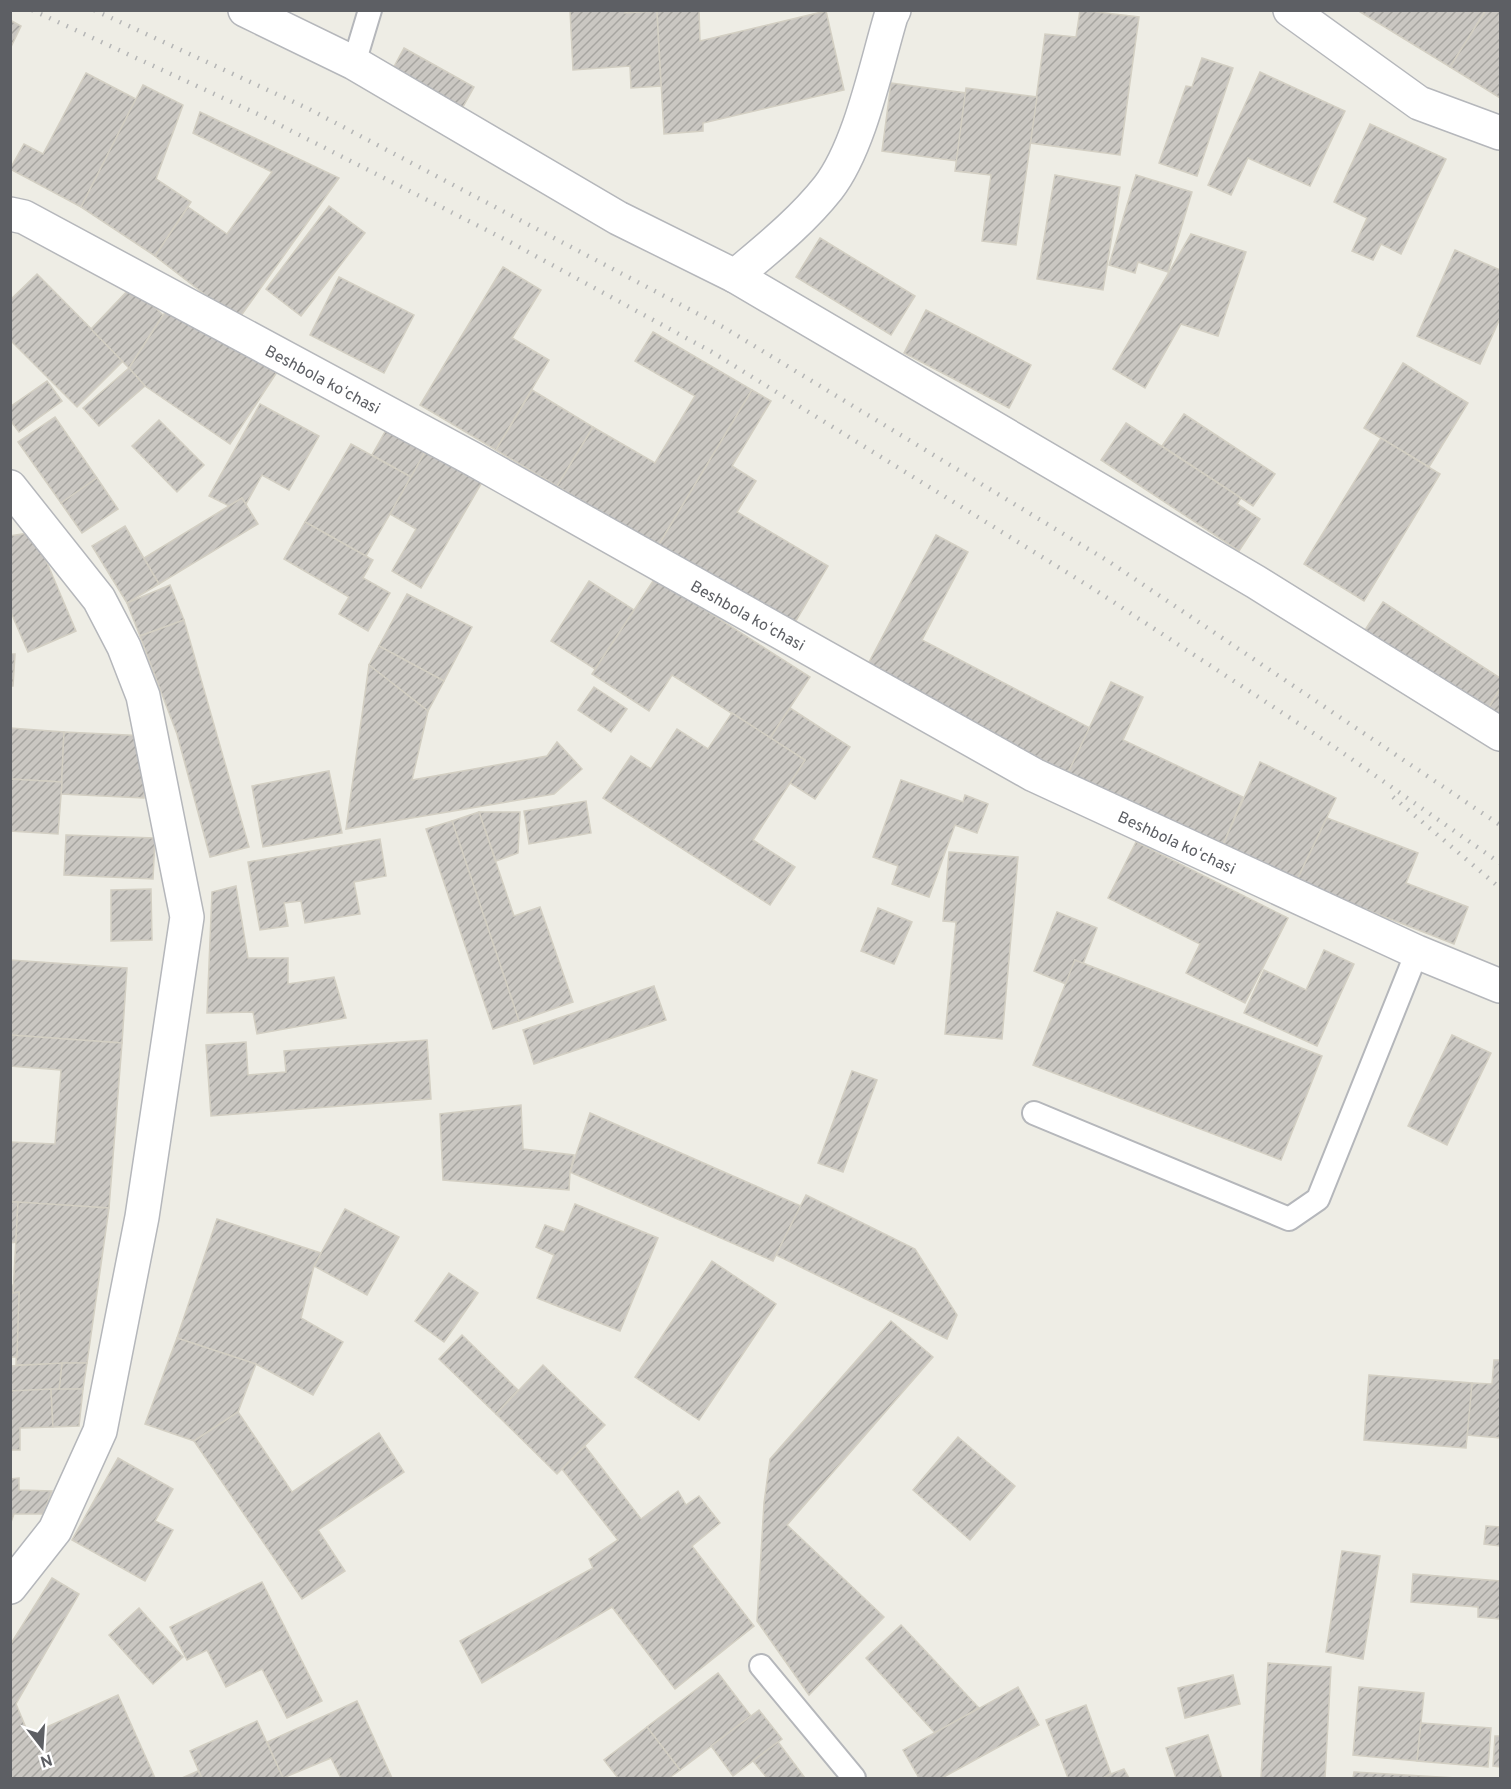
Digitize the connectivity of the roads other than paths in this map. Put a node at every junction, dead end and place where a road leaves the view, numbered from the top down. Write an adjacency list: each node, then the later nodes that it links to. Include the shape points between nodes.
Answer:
1 (245, 10): 5 (street)
2 (370, 10): 5 (lane)
3 (894, 10): 8 (street, via 854,141 829,186 790,230)
4 (1290, 10): 6 (street, via 1419,104)
5 (354, 63): 8 (street, via 618,218)
6 (1500, 133)
7 (10, 214): 11 (street, Beshbola koʻchasi, via 24,218 471,458 1034,775)
8 (735, 276): 10 (street, via 1256,582)
9 (10, 487): 14 (street, via 99,598 124,647 143,696 187,917 142,1217 100,1431 55,1530)
10 (1500, 734)
11 (1417, 952): 12 (street, Beshbola koʻchasi); 13 (lane, via 1318,1199 1289,1220)
12 (1500, 986)
13 (1034, 1113)
14 (10, 1587)
15 (761, 1666): 16 (lane)
16 (854, 1779)

